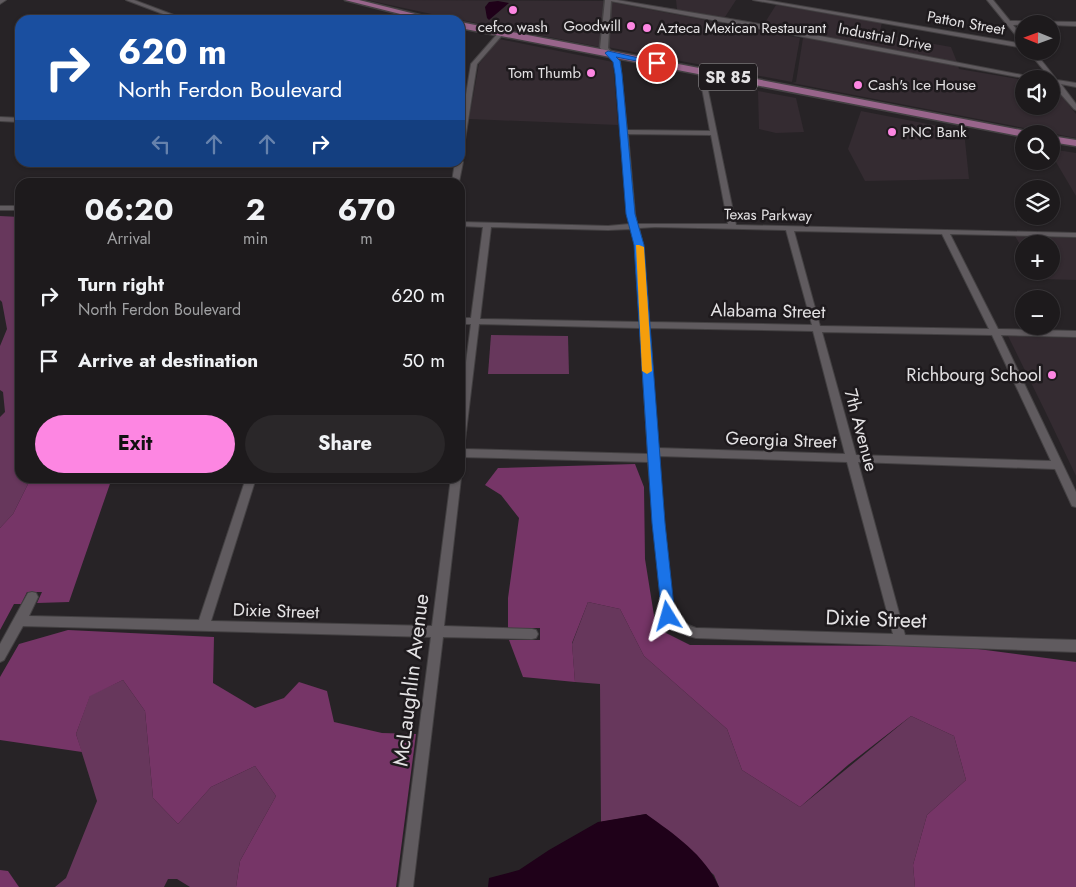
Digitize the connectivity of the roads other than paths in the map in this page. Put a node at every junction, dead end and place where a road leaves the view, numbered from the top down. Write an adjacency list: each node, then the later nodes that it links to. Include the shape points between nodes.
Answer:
1 (129, 0): 8 (street)
2 (349, 0): 9 (main road)
3 (608, 0): 16 (street, via 604,48); 18 (street, Industrial Drive)
4 (756, 0): 7 (street, Patton Street)
5 (990, 0): 10 (street)
6 (806, 1): 7 (street)
7 (803, 8): 15 (street, Patton Street)
8 (170, 15)
9 (414, 15)
10 (1008, 23): 11 (street); 13 (street)
11 (1076, 24)
12 (465, 26): 14 (main road, SR 85)
13 (1015, 32)
14 (500, 33): 16 (main road, SR 85); 23 (street, via 476,60)
15 (1015, 43)
16 (608, 53): 17 (main road, SR 85); 28 (street, via 617,61)
17 (702, 72): 29 (main road, SR 85); 30 (street)
18 (1015, 74)
19 (1060, 82): 20 (street)
20 (1076, 85)
21 (1060, 89): 24 (street)
22 (465, 96): 23 (street)
23 (468, 96): 25 (street)
24 (1076, 108)
25 (465, 117)
26 (0, 119): 27 (street)
27 (15, 120)
28 (623, 132): 30 (street); 37 (street)
29 (1015, 132)
30 (714, 133): 38 (street)
31 (1060, 140): 32 (main road)
32 (1076, 143)
33 (0, 208): 34 (street)
34 (15, 208)
35 (465, 224): 36 (street, Texas Parkway)
36 (487, 226): 37 (street, Texas Parkway); 43 (street)
37 (634, 226): 38 (street, Texas Parkway); 44 (street, via 639,245)
38 (734, 228): 39 (street, Texas Parkway)
39 (790, 229): 40 (street, Texas Parkway); 45 (street, 7th Avenue)
40 (945, 232): 41 (street, Texas Parkway); 46 (street)
41 (1076, 235)
42 (465, 322): 43 (street, Alabama Street)
43 (476, 322): 44 (street, Alabama Street); 48 (street)
44 (644, 325): 45 (street, Alabama Street); 50 (street)
45 (817, 329): 46 (street, Alabama Street); 51 (street, 7th Avenue)
46 (994, 332): 47 (street, Alabama Street); 52 (street)
47 (1076, 334)
48 (465, 409)
49 (465, 453): 50 (street, Georgia Street)
50 (653, 455): 51 (street, Georgia Street); 61 (street, Dixie Street, via 665,595 668,616 676,624 696,633)
51 (851, 458): 52 (street, Georgia Street); 61 (street, 7th Avenue)
52 (1057, 466): 55 (street)
53 (249, 483): 58 (street)
54 (455, 483): 59 (street, McLaughlin Avenue)
55 (1076, 503)
56 (32, 597): 57 (street)
57 (19, 621): 58 (street, Dixie Street); 63 (street)
58 (203, 626): 59 (street, Dixie Street)
59 (437, 633): 60 (street, Dixie Street); 64 (street, McLaughlin Avenue)
60 (532, 634)
61 (900, 640): 62 (street, Dixie Street)
62 (1076, 646)
63 (0, 656)
64 (406, 887)

